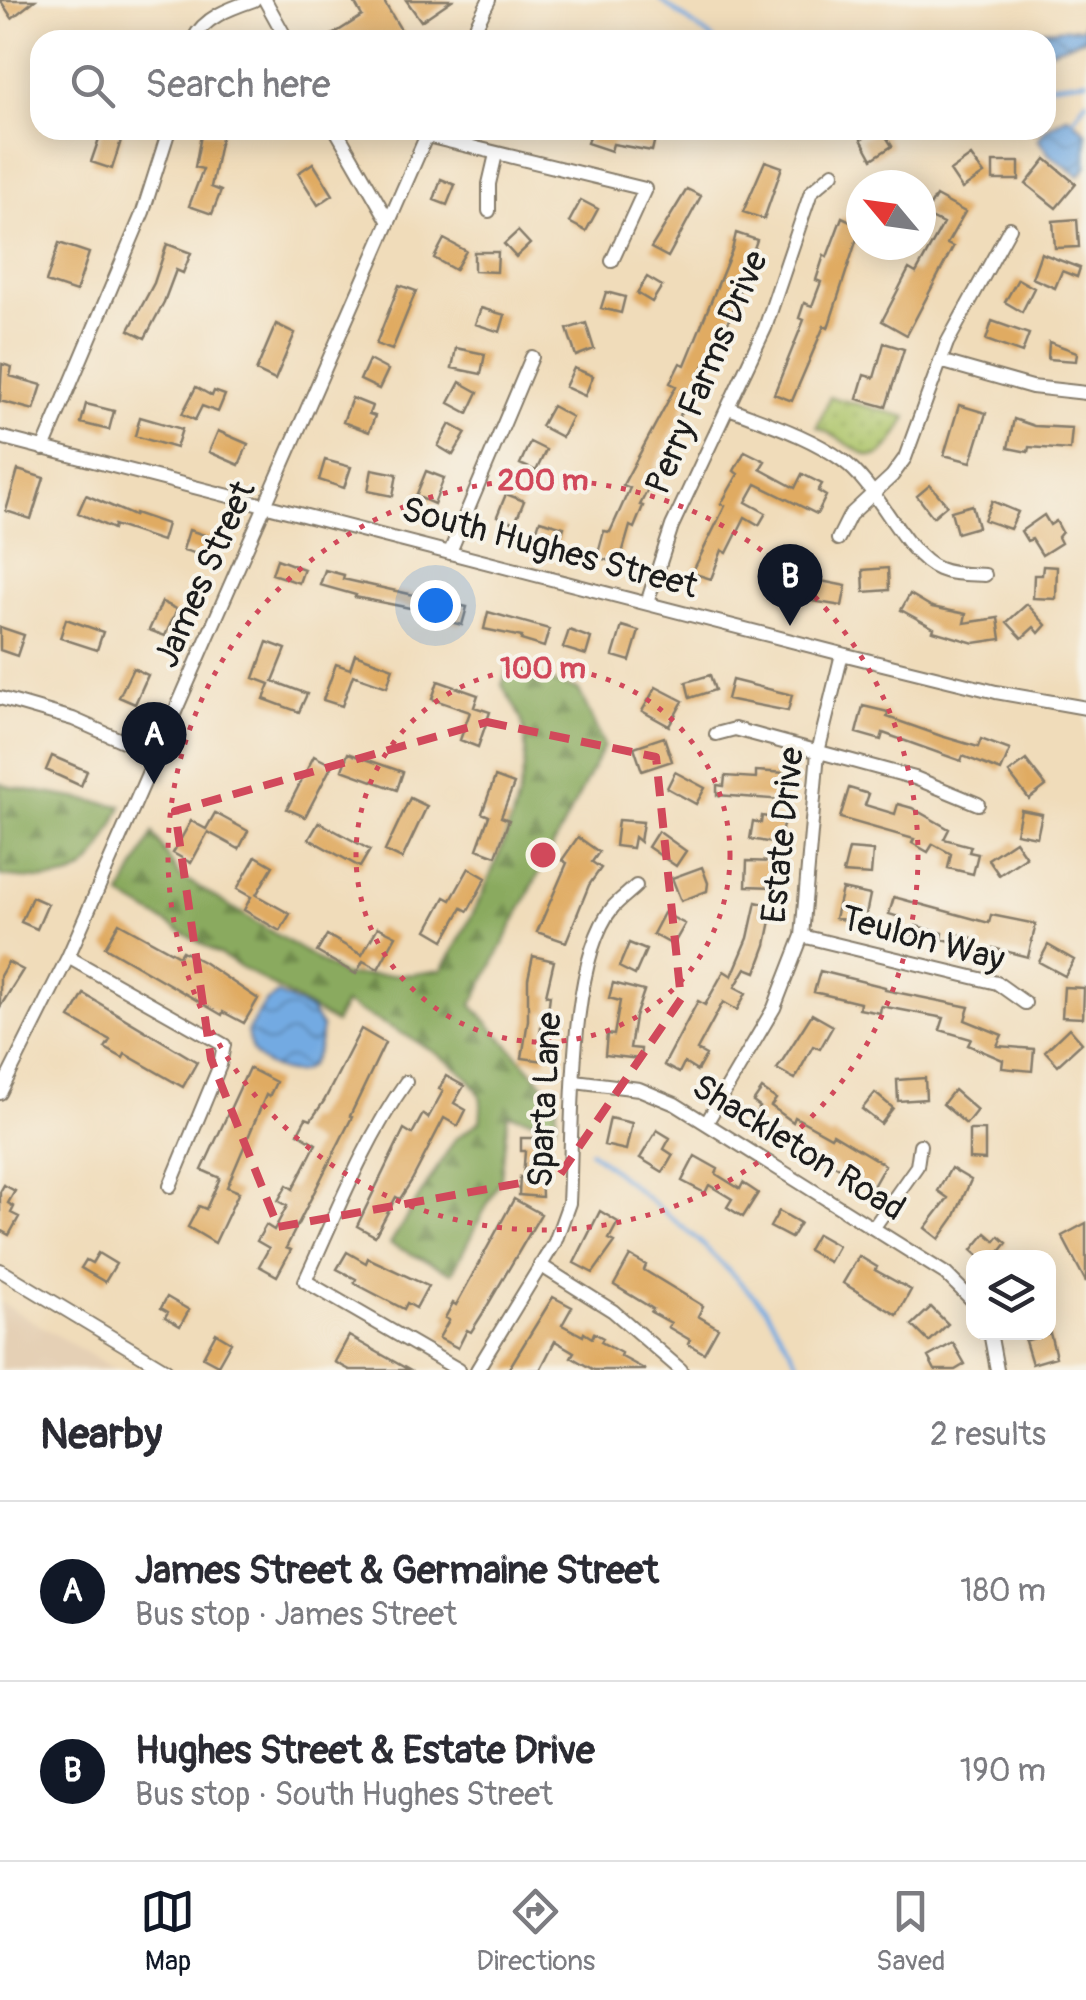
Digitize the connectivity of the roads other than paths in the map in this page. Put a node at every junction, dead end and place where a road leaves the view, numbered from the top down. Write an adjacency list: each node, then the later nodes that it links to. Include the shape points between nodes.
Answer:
1 (254, 0): 4 (street)
2 (265, 0): 5 (street)
3 (490, 0): 6 (street)
4 (202, 30)
5 (282, 30)
6 (474, 30)
7 (166, 140): 22 (street, via 125,258)
8 (342, 140): 14 (street)
9 (425, 140): 14 (street, James Street)
10 (451, 140): 11 (street)
11 (496, 154): 13 (street); 16 (street, via 645,189)
12 (833, 173): 20 (street, Perry Farms Drive, via 811,192 766,328)
13 (489, 211)
14 (389, 222): 24 (street, James Street)
15 (1010, 228): 18 (street)
16 (612, 261)
17 (532, 357): 26 (street)
18 (940, 361): 19 (street, via 1032,386); 23 (street, via 906,458)
19 (1086, 392)
20 (729, 408): 23 (street, via 827,450); 28 (street, Perry Farms Drive, via 660,554)
21 (0, 437): 22 (street, South Hughes Street)
22 (43, 449): 24 (street, South Hughes Street)
23 (874, 491): 25 (street); 27 (street, via 927,562 954,573)
24 (265, 507): 26 (street, South Hughes Street); 34 (street, James Street)
25 (838, 539)
26 (450, 552): 28 (street, South Hughes Street)
27 (985, 574)
28 (647, 602): 29 (street, South Hughes Street)
29 (842, 654): 31 (street, South Hughes Street); 33 (street, Estate Drive)
30 (0, 698): 34 (street, via 73,719)
31 (1086, 708)
32 (716, 734): 33 (street, via 734,729)
33 (818, 752): 35 (street, via 915,778); 37 (street, Estate Drive)
34 (157, 756): 38 (street, James Street)
35 (978, 804)
36 (636, 886): 41 (street, Sparta Lane, via 614,907 594,947 580,1000)
37 (802, 936): 39 (street, Teulon Way, via 997,983); 43 (street, Estate Drive, via 774,1008)
38 (68, 958): 42 (street, James Street); 45 (street, via 224,1045)
39 (1024, 1003)
40 (406, 1082): 52 (street, via 376,1129 304,1281)
41 (575, 1082): 43 (street, Shackleton Road, via 639,1089); 47 (street, Sparta Lane, via 569,1203)
42 (0, 1092)
43 (708, 1122): 46 (street, Shackleton Road)
44 (920, 1145): 46 (street, via 917,1166)
45 (170, 1186)
46 (874, 1227): 49 (street, Shackleton Road)
47 (540, 1265): 53 (street, Sparta Lane); 54 (street, via 604,1304)
48 (0, 1270): 51 (street)
49 (966, 1294)
50 (991, 1340): 55 (street)
51 (166, 1370)
52 (459, 1370)
53 (477, 1370)
54 (680, 1370)
55 (997, 1370)

